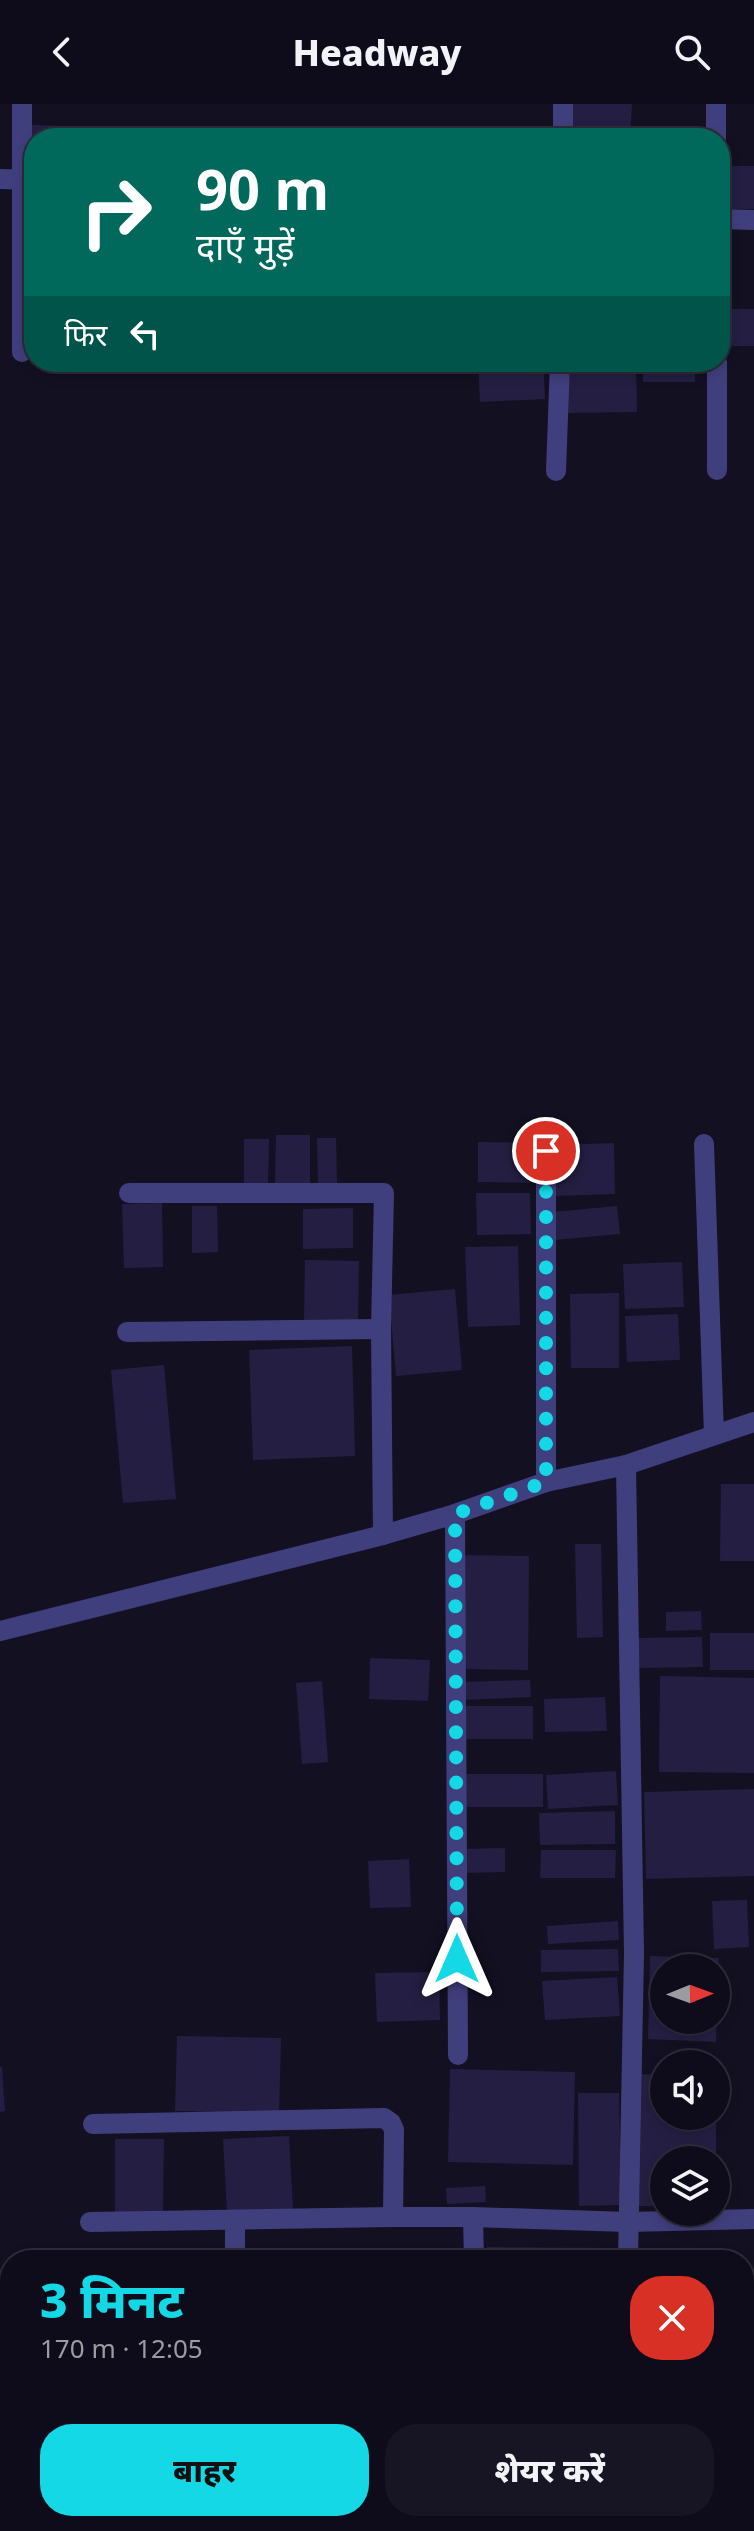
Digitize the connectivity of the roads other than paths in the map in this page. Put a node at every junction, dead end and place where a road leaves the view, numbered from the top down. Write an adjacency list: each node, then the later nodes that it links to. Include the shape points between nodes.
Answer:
1 (22, 104): 6 (street)
2 (563, 104): 4 (street)
3 (716, 104): 5 (street)
4 (563, 128)
5 (716, 128)
6 (24, 129)
7 (0, 179): 8 (street)
8 (24, 179)
9 (730, 219): 10 (street)
10 (754, 220)
11 (0, 352): 12 (street)
12 (24, 352)
13 (560, 372): 16 (street)
14 (717, 372): 15 (street)
15 (717, 470)
16 (556, 471)
17 (704, 1144): 23 (street)
18 (546, 1151): 25 (street)
19 (129, 1193): 20 (street, via 384,1193)
20 (381, 1329): 21 (street); 27 (street)
21 (127, 1332)
22 (754, 1422): 23 (street)
23 (714, 1435): 24 (street)
24 (626, 1465): 25 (street); 36 (street, via 634,1953)
25 (546, 1482): 26 (street)
26 (455, 1514): 27 (street); 29 (street)
27 (383, 1535): 28 (street)
28 (0, 1631)
29 (458, 2055)
30 (93, 2124): 31 (street, via 384,2118 394,2130)
31 (393, 2217): 32 (street); 34 (street)
32 (473, 2217): 36 (street); 38 (street)
33 (754, 2219): 36 (street)
34 (235, 2220): 35 (street); 37 (street)
35 (90, 2222)
36 (628, 2222): 39 (street)
37 (235, 2250)
38 (474, 2250)
39 (628, 2250)

